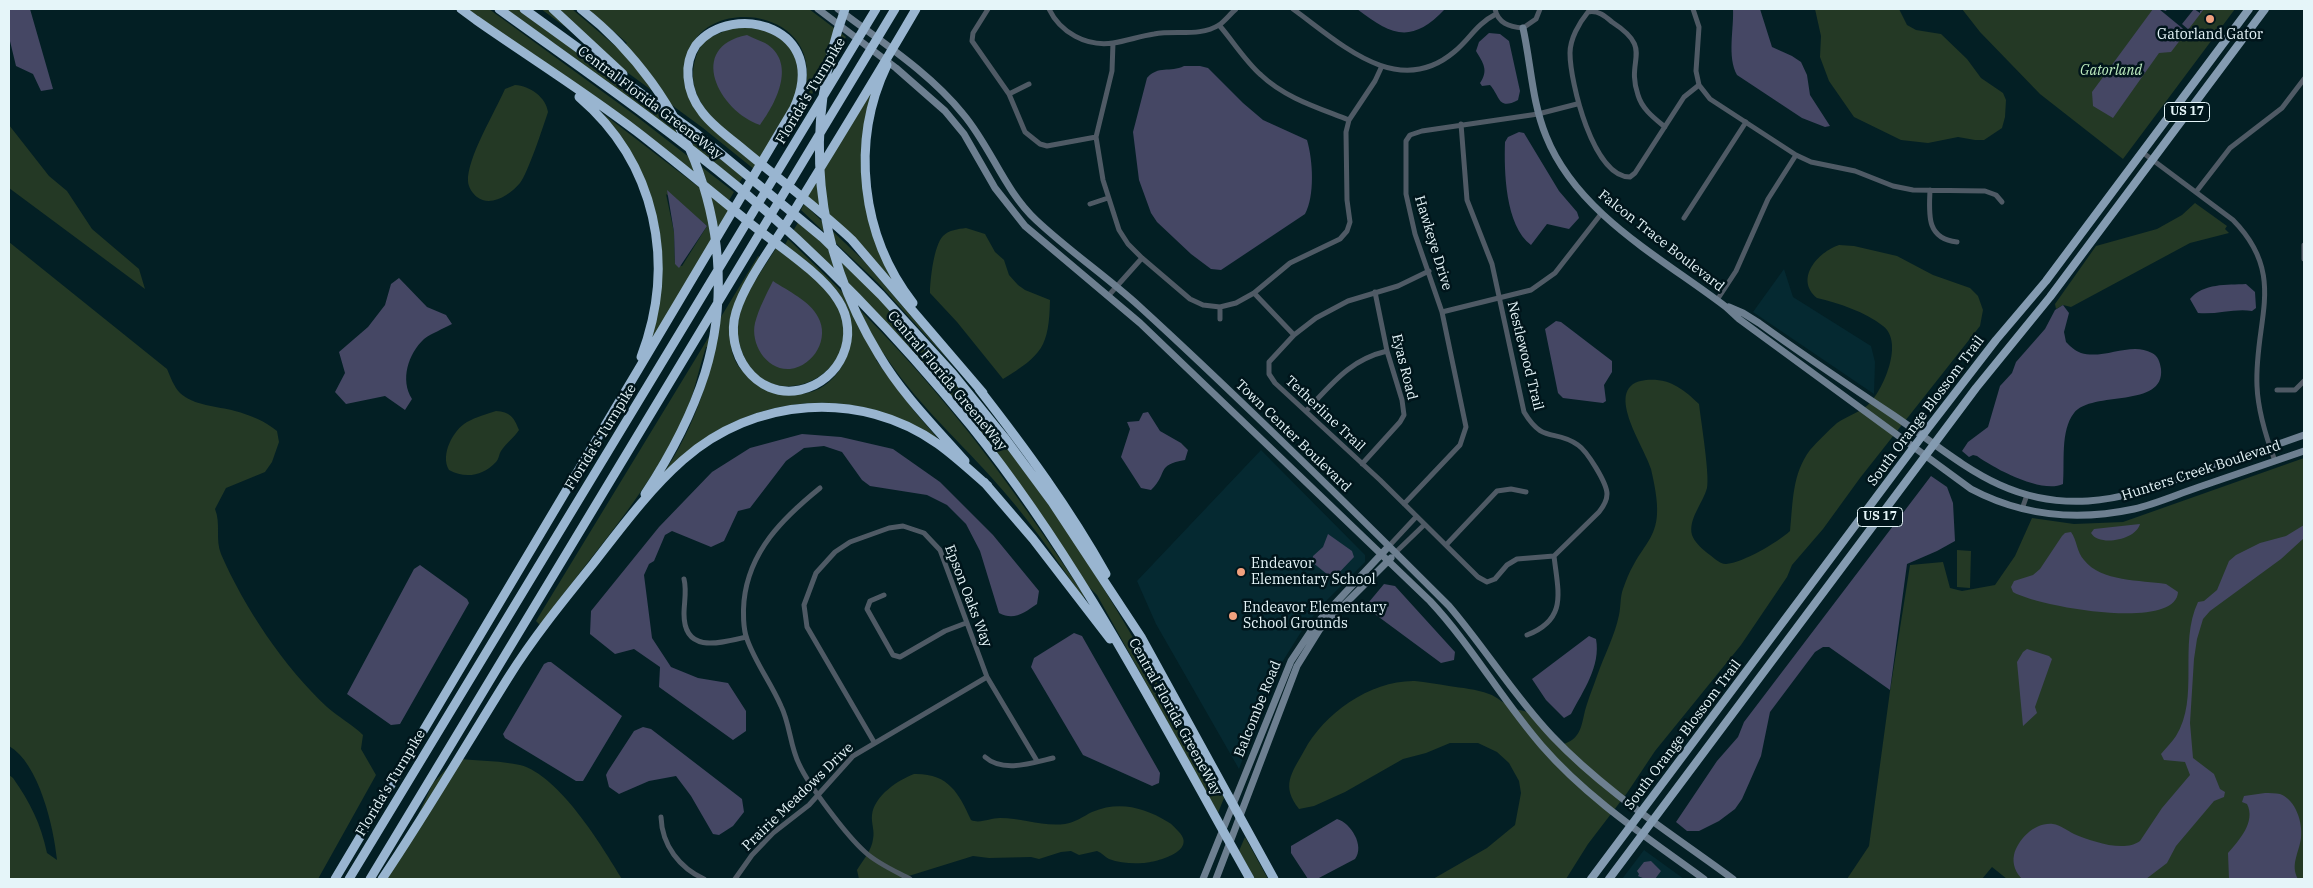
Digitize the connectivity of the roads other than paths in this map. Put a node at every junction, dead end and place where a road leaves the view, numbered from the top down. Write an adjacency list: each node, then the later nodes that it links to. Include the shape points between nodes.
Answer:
1 (461, 9): 21 (highway)
2 (499, 9): 102 (highway, Central Florida GreeneWay, via 656,122 740,188 873,315 972,428 1051,536)
3 (524, 9): 31 (highway, Central Florida GreeneWay)
4 (553, 9): 31 (highway)
5 (581, 9): 86 (highway, via 623,47 667,103 688,142 703,182 717,256 718,287 705,372 684,428)
6 (818, 9): 57 (main road, Town Center Boulevard, via 896,68 945,111 964,134 995,188 1025,226)
7 (838, 9): 54 (main road, Town Center Boulevard, via 937,86 964,115 1014,195 1034,218)
8 (845, 9): 80 (highway, via 827,67 820,119 820,179 826,226 836,267 849,300 879,356 920,412)
9 (876, 9): 114 (highway, Florida's Turnpike)
10 (895, 9): 115 (highway, Florida's Turnpike)
11 (916, 9): 22 (highway)
12 (988, 9): 30 (street, via 972,41)
13 (1049, 9): 25 (street, via 1058,23 1082,40)
14 (1236, 9): 23 (street)
15 (1293, 9): 26 (street, via 1365,61)
16 (1540, 9): 24 (street, via 1536,19)
17 (1693, 9): 29 (street, via 1699,27 1696,71)
18 (2249, 9): 39 (main road, South Orange Blossom Trail / US 17)
19 (2265, 9): 41 (main road, South Orange Blossom Trail / US 17)
20 (1496, 11): 24 (street, via 1508,27); 26 (street, via 1482,21 1454,53 1435,63 1419,69)
21 (476, 20): 22 (highway, via 636,130 730,207 779,247 831,290 842,307 848,327 846,351 832,374 816,385 794,391 768,386 744,367 734,343 737,310 746,291); 69 (highway, via 572,91 601,118 626,150 643,187 653,217 659,255 656,306 641,358)
22 (908, 22): 68 (highway, via 884,72 868,128 865,171 871,216 884,254 900,284)
23 (1219, 24): 25 (street, via 1200,32 1157,33); 34 (street, via 1260,74 1274,86)
24 (1523, 28): 33 (main road, Falcon Trace Boulevard)
25 (1113, 43): 38 (street, via 1112,71)
26 (1381, 68): 34 (street, via 1376,81)
27 (2304, 79): 43 (street, via 2282,108 2230,148)
28 (1029, 84): 30 (street)
29 (1700, 85): 35 (street, via 1710,99); 37 (street, via 1684,97)
30 (1009, 94): 38 (street, via 1025,132 1040,144 1048,146)
31 (650, 100): 99 (highway, Central Florida GreeneWay, via 697,134 823,238 936,354 1052,502)
32 (1577, 104): 33 (street, Hawkeye Drive); 37 (street, via 1596,147 1623,177 1635,173); 37 (street, via 1571,43 1585,16 1593,11 1626,31 1634,40 1637,50 1635,85 1639,98)
33 (1538, 114): 36 (street, Hawkeye Drive); 47 (main road, Falcon Trace Boulevard, via 1559,163 1578,191)
34 (1349, 120): 56 (street, via 1346,132 1350,222 1346,232 1340,239 1290,263)
35 (1746, 122): 40 (street); 48 (street)
36 (1461, 124): 53 (street, Hawkeye Drive, via 1410,134 1406,141 1406,194 1415,234); 58 (street, Nestlewood Trail, via 1467,200 1492,264)
37 (1665, 127)
38 (1096, 137): 44 (street, via 1098,161)
39 (2142, 152): 41 (street); 72 (main road, South Orange Blossom Trail / US 17, via 2046,281)
40 (1796, 155): 42 (street, via 1811,162 1855,171 1894,186); 59 (street, via 1758,217 1737,272)
41 (2152, 159): 43 (street); 73 (main road, South Orange Blossom Trail / US 17, via 2050,297)
42 (1930, 190): 45 (street, via 1985,191 1996,195); 49 (street, via 1929,217 1933,230 1948,241)
43 (2196, 192): 75 (street, via 2245,232 2262,264 2265,307 2258,346 2257,387 2259,411)
44 (1108, 198): 46 (street); 51 (street, via 1119,230)
45 (2002, 202)
46 (1090, 204)
47 (1601, 214): 58 (street, via 1555,273 1531,290); 59 (main road, Falcon Trace Boulevard)
48 (1684, 218)
49 (1957, 242)
50 (2304, 245): 52 (street)
51 (1142, 258): 54 (street); 61 (street, via 1190,299)
52 (2304, 259)
53 (1429, 271): 55 (street, Tetherline Trail, via 1398,286); 62 (street, Hawkeye Drive)
54 (1117, 286): 57 (street); 90 (main road, Town Center Boulevard)
55 (1375, 292): 64 (street, Tetherline Trail, via 1348,301); 65 (street, Eyas Road)
56 (1254, 293): 61 (street); 64 (street)
57 (1109, 295): 92 (main road, Town Center Boulevard)
58 (1500, 299): 62 (street); 93 (street, Nestlewood Trail, via 1524,412 1540,432 1566,439 1584,451 1603,481 1607,494 1599,512)
59 (1717, 300): 60 (main road, Falcon Trace Boulevard)
60 (1726, 306): 72 (main road, Falcon Trace Boulevard, via 1743,313); 74 (main road, Falcon Trace Boulevard)
61 (1220, 307): 63 (street)
62 (1442, 312): 84 (street, Hawkeye Drive, via 1466,427 1460,445)
63 (1220, 319)
64 (1294, 335): 70 (street, Tetherline Trail, via 1270,362 1269,374)
65 (1388, 351): 70 (street, via 1356,362); 79 (street, Eyas Road, via 1404,415)
66 (2304, 381): 67 (street, via 2295,390)
67 (2277, 390)
68 (983, 393): 69 (highway, via 864,253 842,231 807,202 751,156 709,121 701,111 694,100 688,76 690,58 704,34 720,22 742,16 770,22 793,41 802,62 798,99 723,229); 99 (highway, via 1074,520)
69 (618, 402): 113 (highway)
70 (1306, 412): 79 (street, Tetherline Trail)
71 (2304, 435): 75 (main road, Hunters Creek Boulevard)
72 (1922, 436): 73 (main road, Hunters Creek Boulevard); 74 (main road, South Orange Blossom Trail / US 17)
73 (1934, 445): 77 (main road, South Orange Blossom Trail / US 17); 83 (main road, Hunters Creek Boulevard, via 1979,476)
74 (1913, 448): 77 (main road, Hunters Creek Boulevard); 108 (main road, South Orange Blossom Trail / US 17)
75 (2270, 448): 78 (street); 83 (main road, Hunters Creek Boulevard, via 2130,494 2089,501 2060,501)
76 (2304, 451): 78 (main road, Hunters Creek Boulevard)
77 (1925, 457): 85 (main road, Hunters Creek Boulevard, via 1971,489); 110 (main road, South Orange Blossom Trail / US 17)
78 (2275, 461): 85 (main road, Hunters Creek Boulevard, via 2135,508 2076,516)
79 (1362, 464): 84 (street, Tetherline Trail)
80 (988, 486): 86 (highway, via 939,445 893,421 848,409 798,407 744,421 722,432 682,460); 102 (highway, via 1089,610)
81 (820, 488): 100 (street, via 791,512 762,547 749,576 744,602)
82 (1526, 492): 89 (street, via 1497,491)
83 (2027, 495): 85 (street)
84 (1404, 504): 87 (street, Tetherline Trail)
85 (2022, 509)
86 (632, 514): 116 (highway, via 509,676)
87 (1416, 517): 88 (street, Tetherline Trail); 90 (street)
88 (1424, 525): 89 (street); 91 (street)
89 (1446, 545): 93 (street, via 1487,582 1517,559)
90 (1389, 546): 91 (main road, Town Center Boulevard); 92 (main road, Balcombe Road)
91 (1396, 552): 94 (main road, Balcombe Road); 108 (main road, Town Center Boulevard, via 1471,631 1552,737 1602,782)
92 (1382, 554): 94 (main road, Town Center Boulevard); 120 (main road, Balcombe Road, via 1315,625 1291,661)
93 (1554, 556): 98 (street, via 1557,609 1550,622)
94 (1388, 560): 111 (main road, Town Center Boulevard, via 1463,638 1530,732 1557,763); 121 (main road, Balcombe Road, via 1320,629 1298,666)
95 (684, 579): 100 (street, via 685,625 689,633 703,643 713,645)
96 (884, 596): 97 (street, via 870,601 867,609 893,655 907,653)
97 (966, 622): 101 (street, Epson Oaks Way); 103 (street, Epson Oaks Way, via 940,550 924,533 914,528 889,528 850,542 825,561 806,597 804,617)
98 (1528, 635)
99 (1141, 637): 123 (highway, Central Florida GreeneWay)
100 (746, 638): 107 (street, via 783,709 800,766)
101 (987, 677): 103 (street, Prairie Meadows Drive); 106 (street, Epson Oaks Way)
102 (1138, 678): 122 (highway, Central Florida GreeneWay)
103 (874, 742): 107 (street, Prairie Meadows Drive, via 853,756)
104 (985, 757): 106 (street, via 1005,766)
105 (1053, 758): 106 (street)
106 (1038, 762)
107 (819, 795): 118 (street, Prairie Meadows Drive, via 773,833); 119 (street, via 865,852)
108 (1641, 811): 110 (main road, Town Center Boulevard); 111 (main road, South Orange Blossom Trail / US 17)
109 (661, 818): 117 (street, via 674,856 683,868)
110 (1653, 820): 112 (main road, South Orange Blossom Trail / US 17); 127 (main road, Town Center Boulevard)
111 (1631, 825): 112 (main road, Town Center Boulevard); 124 (main road, South Orange Blossom Trail / US 17)
112 (1643, 834): 125 (main road, South Orange Blossom Trail / US 17); 126 (main road, Town Center Boulevard)
113 (335, 879)
114 (349, 879)
115 (370, 879)
116 (382, 879)
117 (704, 879)
118 (735, 879)
119 (910, 879)
120 (1203, 879)
121 (1216, 879)
122 (1250, 879)
123 (1274, 879)
124 (1591, 879)
125 (1609, 879)
126 (1704, 879)
127 (1733, 879)

